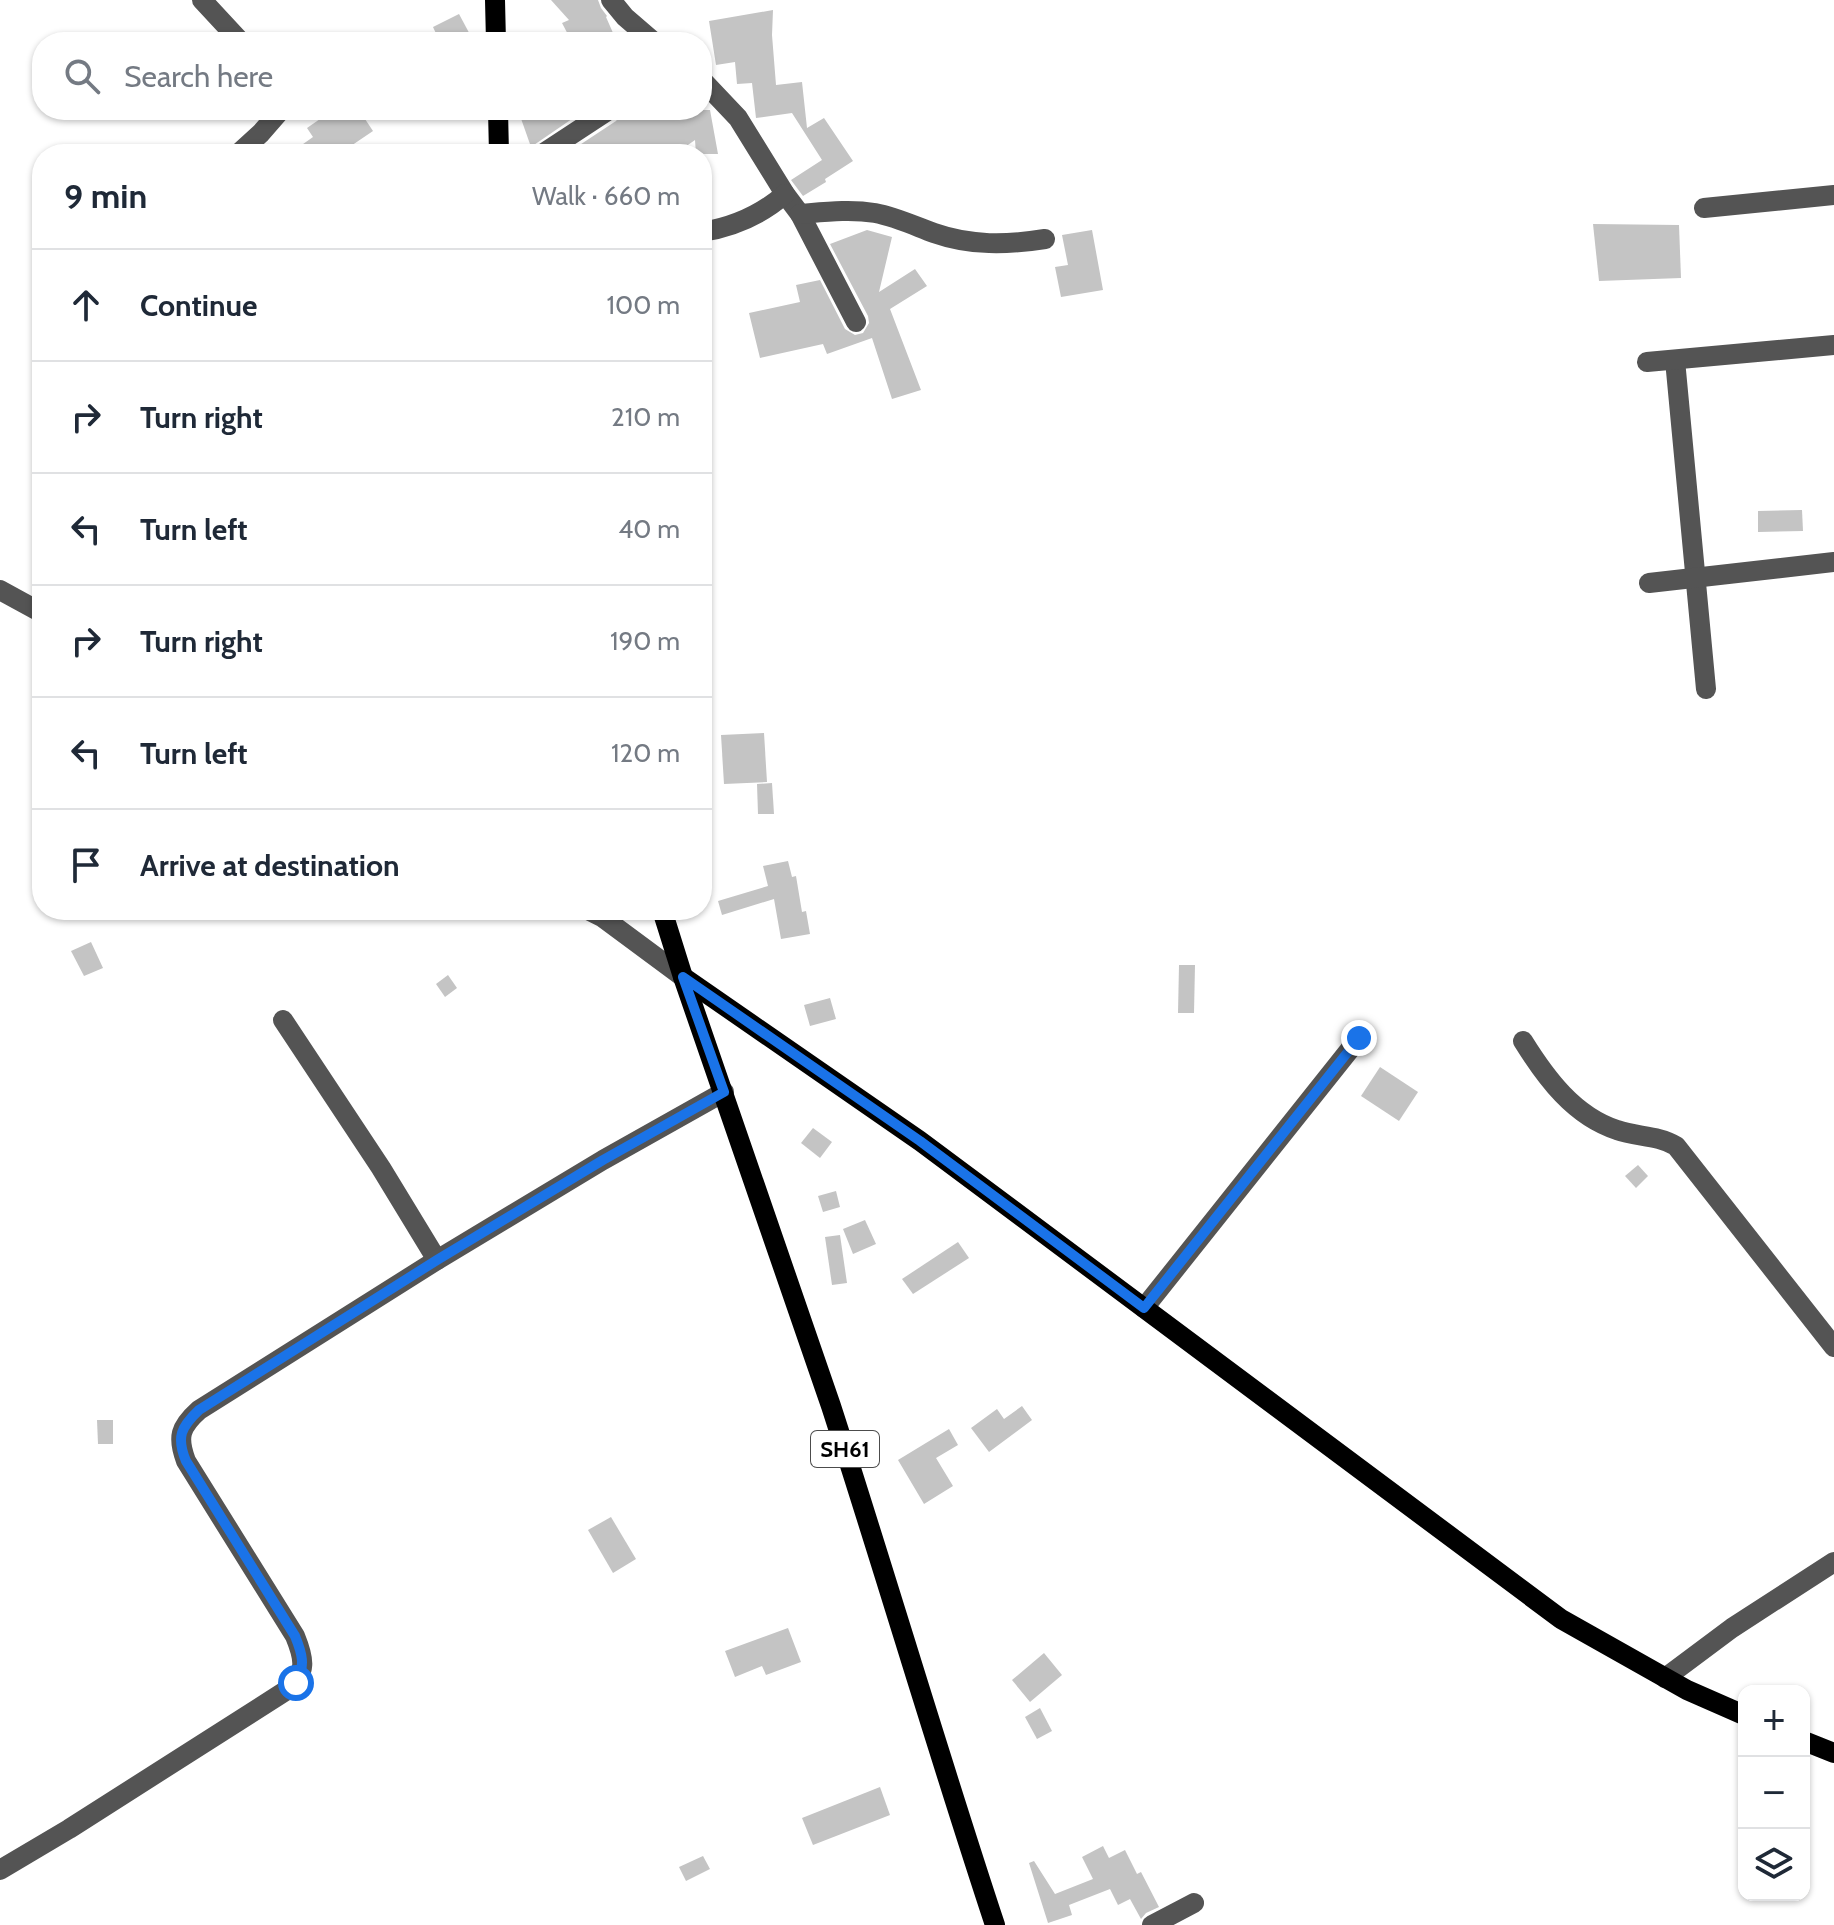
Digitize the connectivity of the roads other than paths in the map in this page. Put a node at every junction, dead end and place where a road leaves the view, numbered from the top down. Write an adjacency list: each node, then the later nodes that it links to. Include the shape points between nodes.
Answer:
1 (202, 0): 4 (street)
2 (495, 0): 5 (main road)
3 (611, 0): 6 (street)
4 (232, 32)
5 (496, 32)
6 (642, 32)
7 (712, 91): 14 (street, via 738,118)
8 (272, 120): 11 (street)
9 (498, 120): 12 (main road)
10 (594, 120): 13 (street)
11 (249, 144)
12 (499, 144)
13 (557, 144)
14 (785, 194): 17 (street); 18 (street, via 754,216)
15 (1834, 195): 16 (street)
16 (1704, 208)
17 (800, 214): 19 (street, via 875,213 958,240 988,244); 20 (street)
18 (712, 230)
19 (1045, 239)
20 (856, 322)
21 (1834, 345): 22 (street)
22 (1675, 360): 23 (street); 25 (street)
23 (1647, 362)
24 (1834, 562): 25 (street)
25 (1696, 578): 26 (street); 29 (street)
26 (1649, 583)
27 (0, 590): 28 (street)
28 (32, 608)
29 (1706, 689)
30 (606, 920): 32 (street)
31 (665, 920): 32 (main road, SH61)
32 (683, 977): 36 (main road, SH61); 38 (main road, via 920,1141)
33 (283, 1020): 37 (street)
34 (1359, 1038): 38 (street)
35 (1523, 1041): 39 (street, via 1549,1080 1585,1113 1614,1130 1676,1146)
36 (724, 1092): 37 (street); 47 (main road, SH61)
37 (437, 1260): 45 (street, via 199,1410 182,1429 186,1461 295,1636 303,1663 296,1683)
38 (1144, 1308): 41 (main road, via 1561,1619)
39 (1834, 1347)
40 (1834, 1562): 41 (street)
41 (1665, 1678): 42 (main road)
42 (1738, 1712)
43 (1810, 1743): 44 (main road)
44 (1834, 1753)
45 (0, 1870)
46 (1194, 1903): 48 (street)
47 (995, 1925)
48 (1152, 1925)

